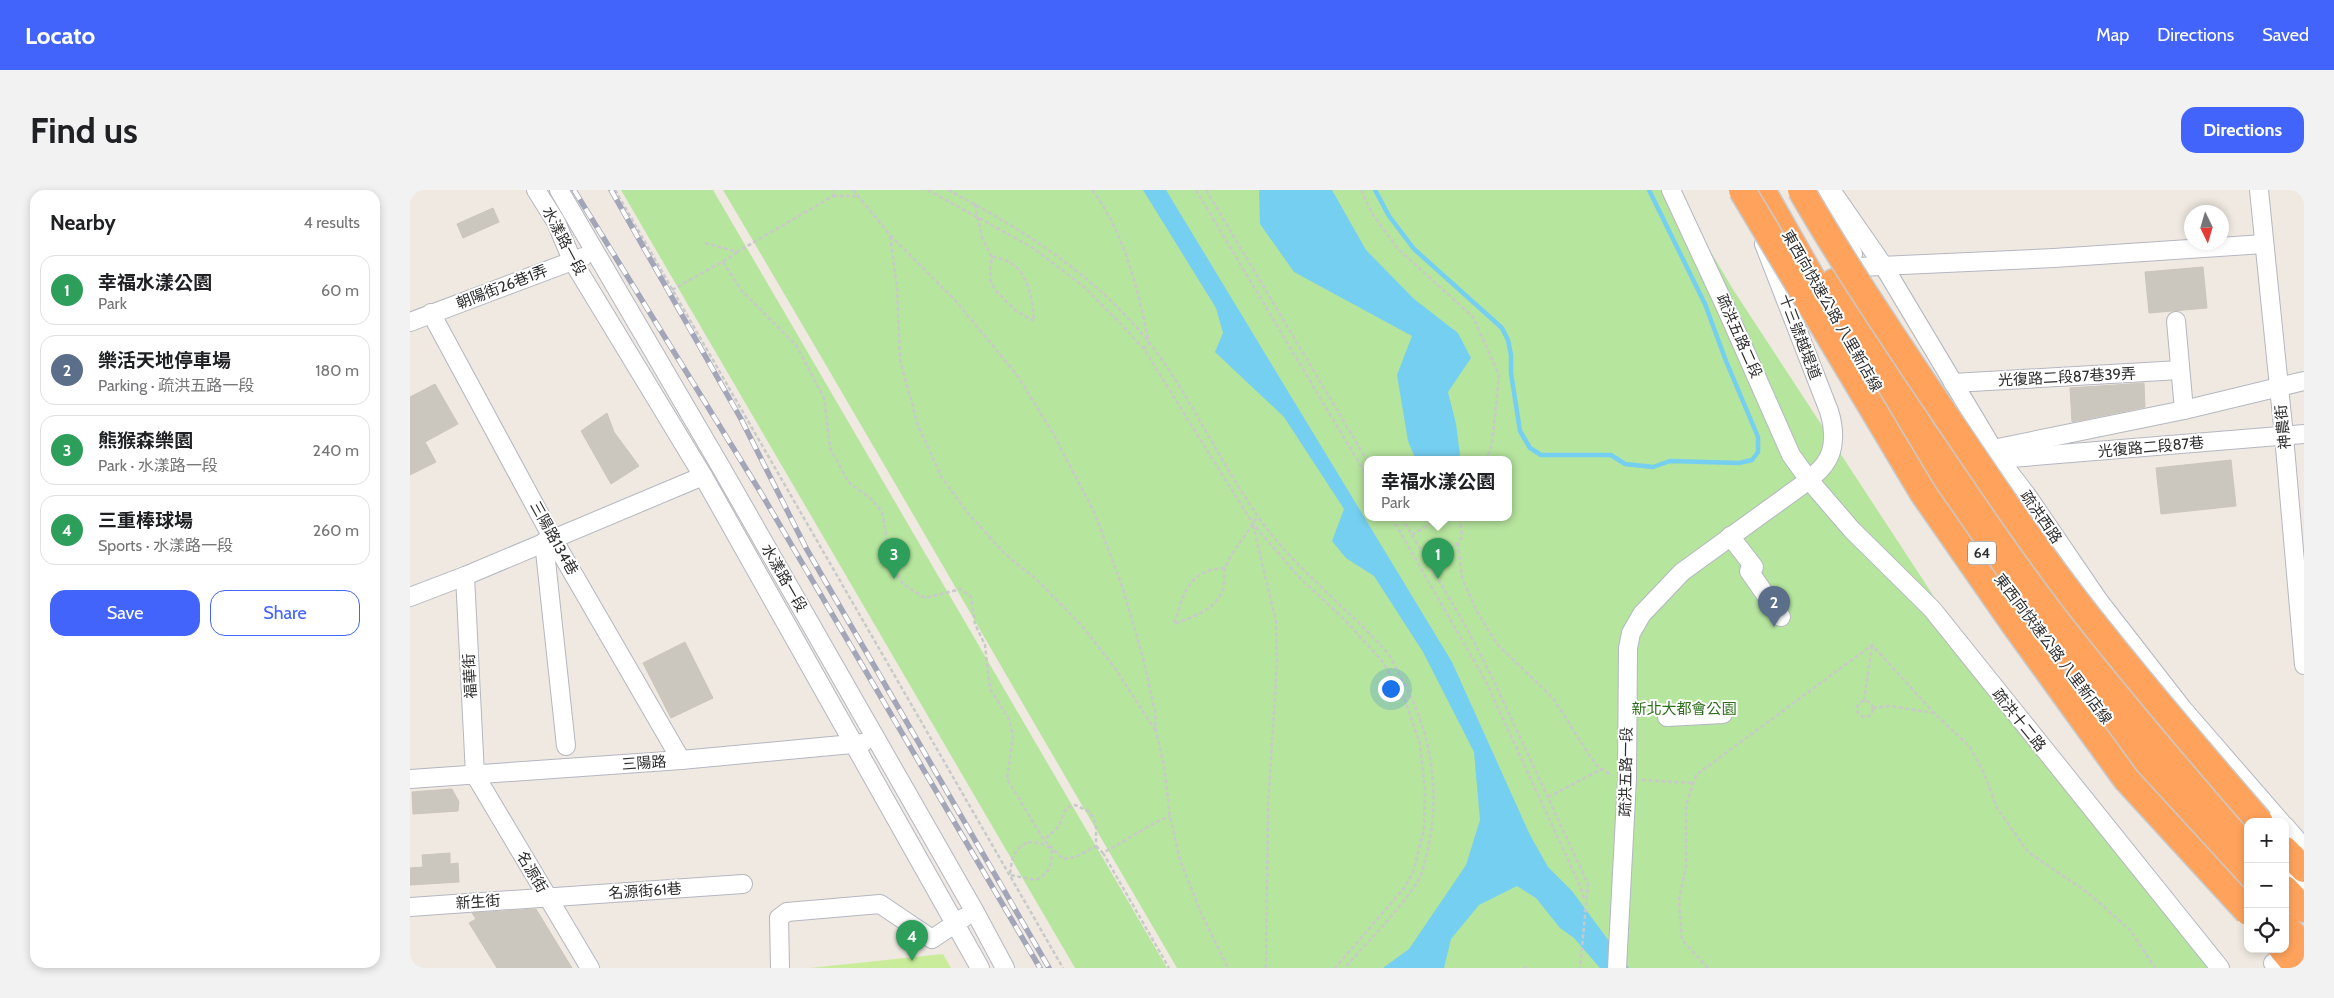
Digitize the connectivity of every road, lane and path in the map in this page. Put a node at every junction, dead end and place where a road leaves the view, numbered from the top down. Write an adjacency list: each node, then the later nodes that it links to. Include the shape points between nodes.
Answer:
1 (536, 190): 30 (street, 水漾路一段, via 556,222)
2 (559, 190): 28 (street, 水漾路一段)
3 (615, 190): 34 (path)
4 (834, 190): 20 (path)
5 (853, 190): 21 (path)
6 (928, 190): 23 (path)
7 (1092, 190): 38 (path, via 1127,256)
8 (1196, 190): 51 (path)
9 (1206, 190): 49 (path)
10 (1361, 190): 50 (path, via 1373,215 1398,249 1473,317 1499,375 1492,444)
11 (1671, 190): 53 (street, 疏洪五路二段, via 1791,455)
12 (1742, 190): 47 (highway, bridge); 53 (street, 十三號越堤道, via 1833,422 1832,446 1827,462)
13 (1762, 190): 105 (highway, 東西向快速公路 八里新店線 / 64, via 1863,367 1953,511 2009,592 2092,704)
14 (1780, 190): 95 (highway, 東西向快速公路 八里新店線 / 64, via 1922,430 2102,677)
15 (1801, 190): 90 (highway, bridge, via 1842,261 1971,454 2046,559 2173,722)
16 (1820, 190): 33 (street, 疏洪西路)
17 (1831, 190): 32 (street, 疏洪西路)
18 (2259, 190): 26 (street, 神農街)
19 (951, 191): 22 (path)
20 (833, 196): 21 (path); 27 (path)
21 (858, 196): 24 (path)
22 (975, 204): 23 (path); 38 (path, via 1042,244 1077,270 1113,302)
23 (976, 215): 29 (path, via 982,238); 39 (path, via 1033,248 1083,286)
24 (890, 235): 77 (path, via 980,330 1016,375 1054,435 1095,514 1122,586 1143,658 1155,711); 77 (path, via 897,287 900,360 918,426 942,478 1004,553 1038,581 1084,627 1116,668)
25 (705, 243): 27 (path)
26 (2264, 244): 32 (street); 43 (street, 神農街)
27 (737, 252): 31 (path)
28 (595, 254): 30 (street, 朝陽街26巷1弄); 78 (street, 水漾路一段, via 722,468)
29 (992, 257): 29 (path, via 991,282 996,291 1016,310 1034,321 1026,279 1018,267 1005,258)
30 (572, 260): 35 (street, 朝陽街26巷1弄); 52 (street, 水漾路一段)
31 (723, 262): 34 (path); 94 (path, via 742,290 796,345 824,398 830,448 848,482 870,498 882,512 891,563 903,584 925,598 961,589 971,597 974,624 985,645 990,689 1009,718 1013,736 1007,779)
32 (1883, 265): 33 (street); 42 (street, 疏洪西路)
33 (1859, 267): 92 (street, 疏洪西路, via 1921,388 1994,500 2109,658)
34 (672, 290): 104 (path)
35 (431, 314): 36 (street, 朝陽街26巷1弄); 63 (street, 三陽路134巷)
36 (410, 321)
37 (2176, 321): 40 (street)
38 (1149, 343): 39 (path); 55 (path, via 1171,372)
39 (1144, 348): 60 (path)
40 (2180, 370): 42 (street, 光復路二段87巷39弄); 44 (street)
41 (2304, 381): 43 (street)
42 (1953, 383): 48 (street, 疏洪西路)
43 (2279, 386): 44 (street); 46 (street, 神農街)
44 (2184, 410): 48 (street)
45 (2304, 434): 46 (street, 光復路二段87巷)
46 (2284, 436): 48 (street, 光復路二段87巷); 54 (street, 神農街)
47 (1890, 437): 101 (highway, bridge, via 1920,466 1969,525 2151,759); 112 (highway, bridge, via 1923,493 2126,779)
48 (1996, 454): 91 (street, 疏洪西路, via 2099,601 2176,700)
49 (1364, 456)
50 (1488, 456)
51 (1364, 471)
52 (703, 476): 63 (street); 79 (street, 水漾路一段)
53 (1809, 480): 62 (street, 疏洪五路一段); 137 (street, 疏洪十二路, via 1852,530 1932,609)
54 (2296, 486): 71 (street, 神農街)
55 (1258, 516): 60 (path); 130 (path, via 1283,548 1388,654 1412,696 1429,742 1434,791 1431,837 1420,878)
56 (1394, 521): 110 (path, via 1485,680)
57 (1404, 521): 61 (path)
58 (1433, 521): 61 (path)
59 (1460, 521): 64 (path, via 1462,537)
60 (1253, 524): 66 (path); 128 (path, via 1276,622 1277,662 1268,805); 129 (path, via 1298,576 1346,621 1383,662 1405,700 1420,744 1425,791 1424,830 1413,872 1405,887)
61 (1412, 535): 65 (path)
62 (1730, 536): 69 (street); 134 (street, 疏洪五路一段, via 1682,572 1642,614 1631,632)
63 (549, 540): 67 (street); 80 (street); 81 (street, 三陽路134巷)
64 (1458, 543): 65 (path); 82 (path, via 1462,578 1476,610 1497,644 1553,698 1595,764)
65 (1429, 564): 88 (path, via 1493,679)
66 (1225, 568): 66 (path, via 1210,568 1191,581 1174,624 1200,614 1216,600 1222,592)
67 (465, 576): 68 (street); 83 (street, 福華街)
68 (410, 597)
69 (1781, 618)
70 (1872, 645): 72 (path); 74 (path); 87 (path, via 1696,774)
71 (2304, 665)
72 (1864, 701): 73 (path, via 1872,704); 73 (path, via 1857,706 1858,714 1870,716)
73 (1873, 708): 74 (path, via 1897,706)
74 (1934, 713): 136 (path, via 1970,747 1997,808 2028,852 2088,893 2130,930)
75 (1723, 714): 76 (street)
76 (1667, 717)
77 (1156, 731): 89 (path)
78 (876, 740): 79 (street, 三陽路); 114 (street, 水漾路一段)
79 (855, 745): 81 (street, 三陽路); 116 (street, 水漾路一段)
80 (566, 746)
81 (681, 760): 83 (street, 三陽路)
82 (1602, 769): 84 (path); 88 (path)
83 (474, 775): 85 (street, 三陽路); 109 (street, 名源街)
84 (1615, 778)
85 (410, 779)
86 (1640, 780): 87 (path)
87 (1693, 783): 135 (path, via 1686,805 1686,866 1680,900 1682,940)
88 (1548, 797): 110 (path, via 1588,884)
89 (1170, 816): 99 (path); 127 (path, via 1184,869)
90 (2257, 818)
91 (2278, 818)
92 (2244, 822)
93 (2289, 831): 97 (street)
94 (1044, 840): 96 (path, via 1059,826 1066,808 1075,805 1090,812 1096,824); 98 (path)
95 (2244, 845)
96 (1096, 846): 98 (path, via 1076,857 1063,859); 99 (path)
97 (2304, 848)
98 (1052, 849): 104 (path, via 1046,874 1036,880); 104 (path, via 1028,842 1017,848)
99 (1103, 853): 126 (path)
100 (2289, 854): 102 (highway)
101 (2244, 865)
102 (2304, 869)
103 (2289, 871): 107 (street)
104 (1010, 875): 125 (path)
105 (2244, 879)
106 (744, 884): 109 (street, 名源街61巷)
107 (2304, 887)
108 (2289, 893): 113 (highway)
109 (547, 898): 111 (street, 新生街); 122 (street, 名源街)
110 (1585, 902): 133 (path)
111 (410, 907)
112 (2244, 908)
113 (2304, 909)
114 (975, 912): 116 (street); 124 (street, 水漾路一段)
115 (2289, 914): 118 (highway)
116 (956, 922): 121 (street, via 932,938 880,904 787,912 779,918); 123 (street, 水漾路一段)
117 (2289, 930): 119 (highway)
118 (2304, 930)
119 (2304, 946)
120 (2278, 960): 138 (highway)
121 (780, 967)
122 (590, 968)
123 (980, 968)
124 (1005, 968)
125 (1063, 968)
126 (1169, 968)
127 (1228, 968)
128 (1266, 968)
129 (1335, 968)
130 (1344, 968)
131 (1523, 968): 132 (path)
132 (1528, 968)
133 (1580, 968)
134 (1617, 968)
135 (1708, 968)
136 (2155, 968)
137 (2220, 968)
138 (2298, 968)

